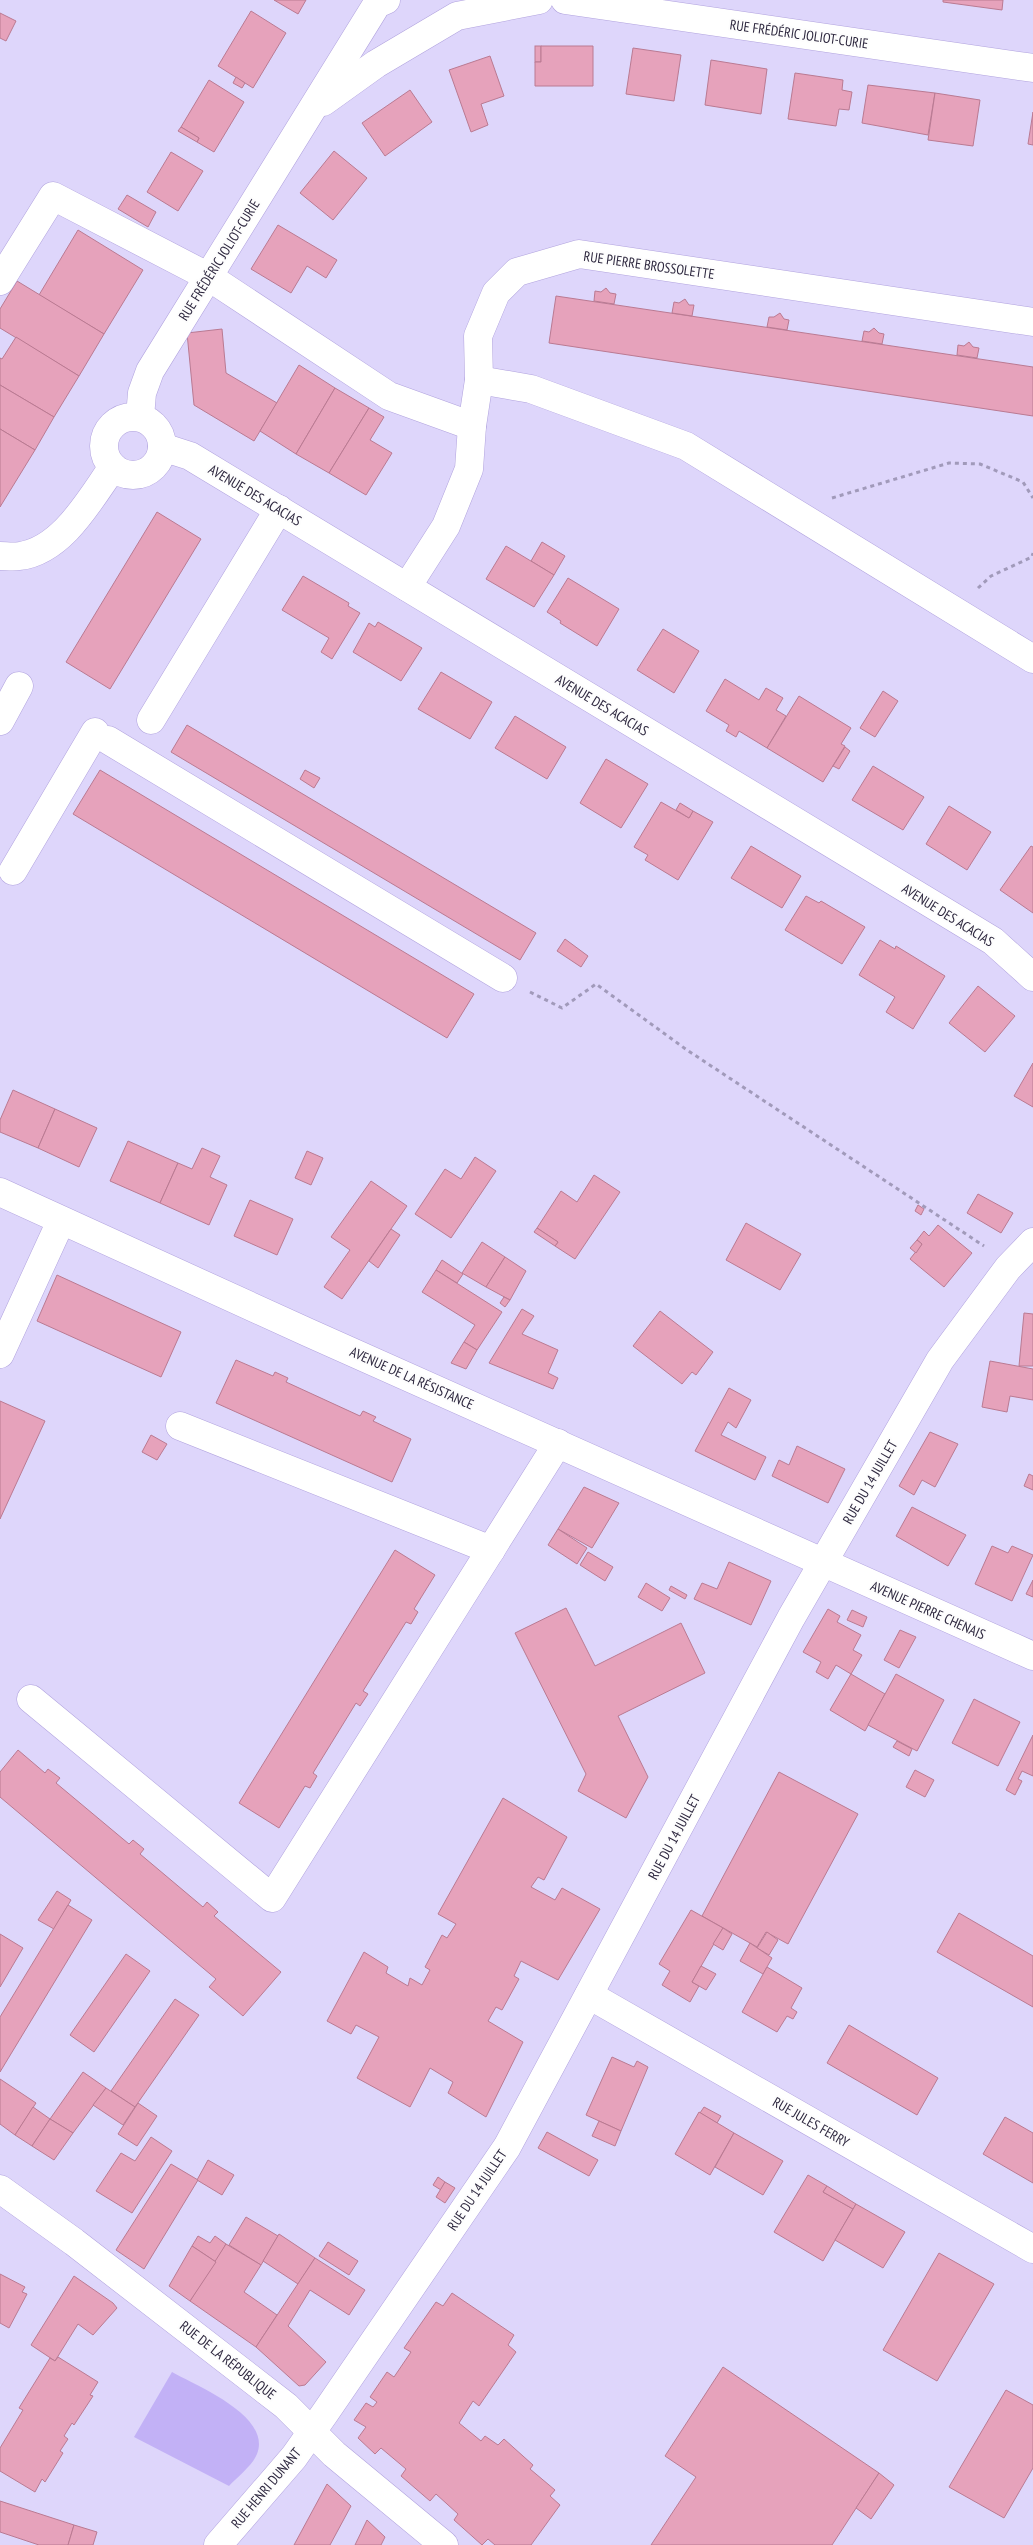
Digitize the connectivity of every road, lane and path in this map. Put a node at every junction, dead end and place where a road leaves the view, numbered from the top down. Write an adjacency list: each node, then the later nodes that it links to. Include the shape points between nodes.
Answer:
1 (386, 0): 5 (street, RUE FRÉDÉRIC JOLIOT-CURIE, via 377,4)
2 (539, 0): 5 (street, RUE FRÉDÉRIC JOLIOT-CURIE, via 457,16 376,64)
3 (565, 0): 4 (street, RUE FRÉDÉRIC JOLIOT-CURIE)
4 (1033, 68)
5 (314, 109): 6 (street, RUE FRÉDÉRIC JOLIOT-CURIE)
6 (209, 276): 7 (street, via 53,196); 10 (street, RUE FRÉDÉRIC JOLIOT-CURIE, via 150,371 142,393); 11 (street, via 389,396)
7 (0, 281)
8 (1033, 322): 9 (street, RUE PIERRE BROSSOLETTE, via 579,254 517,272 496,293 478,336)
9 (479, 380): 11 (street, RUE PIERRE BROSSOLETTE); 16 (street, via 531,389 686,446)
10 (140, 417): 12 (street, via 156,428); 13 (street, via 121,420 107,432 104,451)
11 (472, 426): 19 (street, RUE PIERRE BROSSOLETTE, via 466,477 446,526)
12 (162, 447): 13 (street, via 155,464 148,471 130,475); 15 (street, AVENUE DES ACACIAS, via 190,456)
13 (113, 467): 18 (street, via 62,534 43,547 20,556)
14 (1033, 498): 16 (path, via 1023,482 980,464 949,463)
15 (279, 509): 19 (street, AVENUE DES ACACIAS); 23 (street)
16 (790, 510): 20 (street)
17 (1033, 553): 20 (path, via 1032,557 991,576)
18 (0, 556)
19 (407, 587): 26 (street, AVENUE DES ACACIAS, via 993,941)
20 (958, 613): 21 (street)
21 (1033, 659)
22 (19, 686): 24 (street)
23 (151, 720)
24 (0, 721)
25 (13, 871): 27 (street, via 102,736)
26 (1033, 977)
27 (503, 978): 31 (path, via 562,1008 596,984 687,1050)
28 (0, 1192): 29 (street, AVENUE DE LA RÉSISTANCE)
29 (61, 1221): 32 (street); 34 (street, AVENUE DE LA RÉSISTANCE)
30 (1033, 1242): 31 (street, RUE DU 14 JUILLET)
31 (1012, 1264): 36 (street, RUE DU 14 JUILLET, via 940,1360)
32 (0, 1354)
33 (180, 1426): 35 (street)
34 (558, 1443): 35 (street); 36 (street, AVENUE DE LA RÉSISTANCE)
35 (491, 1550): 38 (street, via 272,1898)
36 (824, 1562): 37 (street, AVENUE PIERRE CHENAIS); 39 (street, RUE DU 14 JUILLET, via 786,1626)
37 (1033, 1656)
38 (31, 1698)
39 (589, 1995): 41 (street, RUE JULES FERRY); 42 (street, RUE DU 14 JUILLET, via 507,2147)
40 (0, 2189): 42 (street, RUE DE LA RÉPUBLIQUE, via 184,2326 286,2406)
41 (1033, 2249)
42 (312, 2431): 43 (street, RUE HENRI DUNANT, via 294,2457); 44 (street, RUE DE LA RÉPUBLIQUE, via 334,2454)
43 (218, 2545)
44 (444, 2545)

